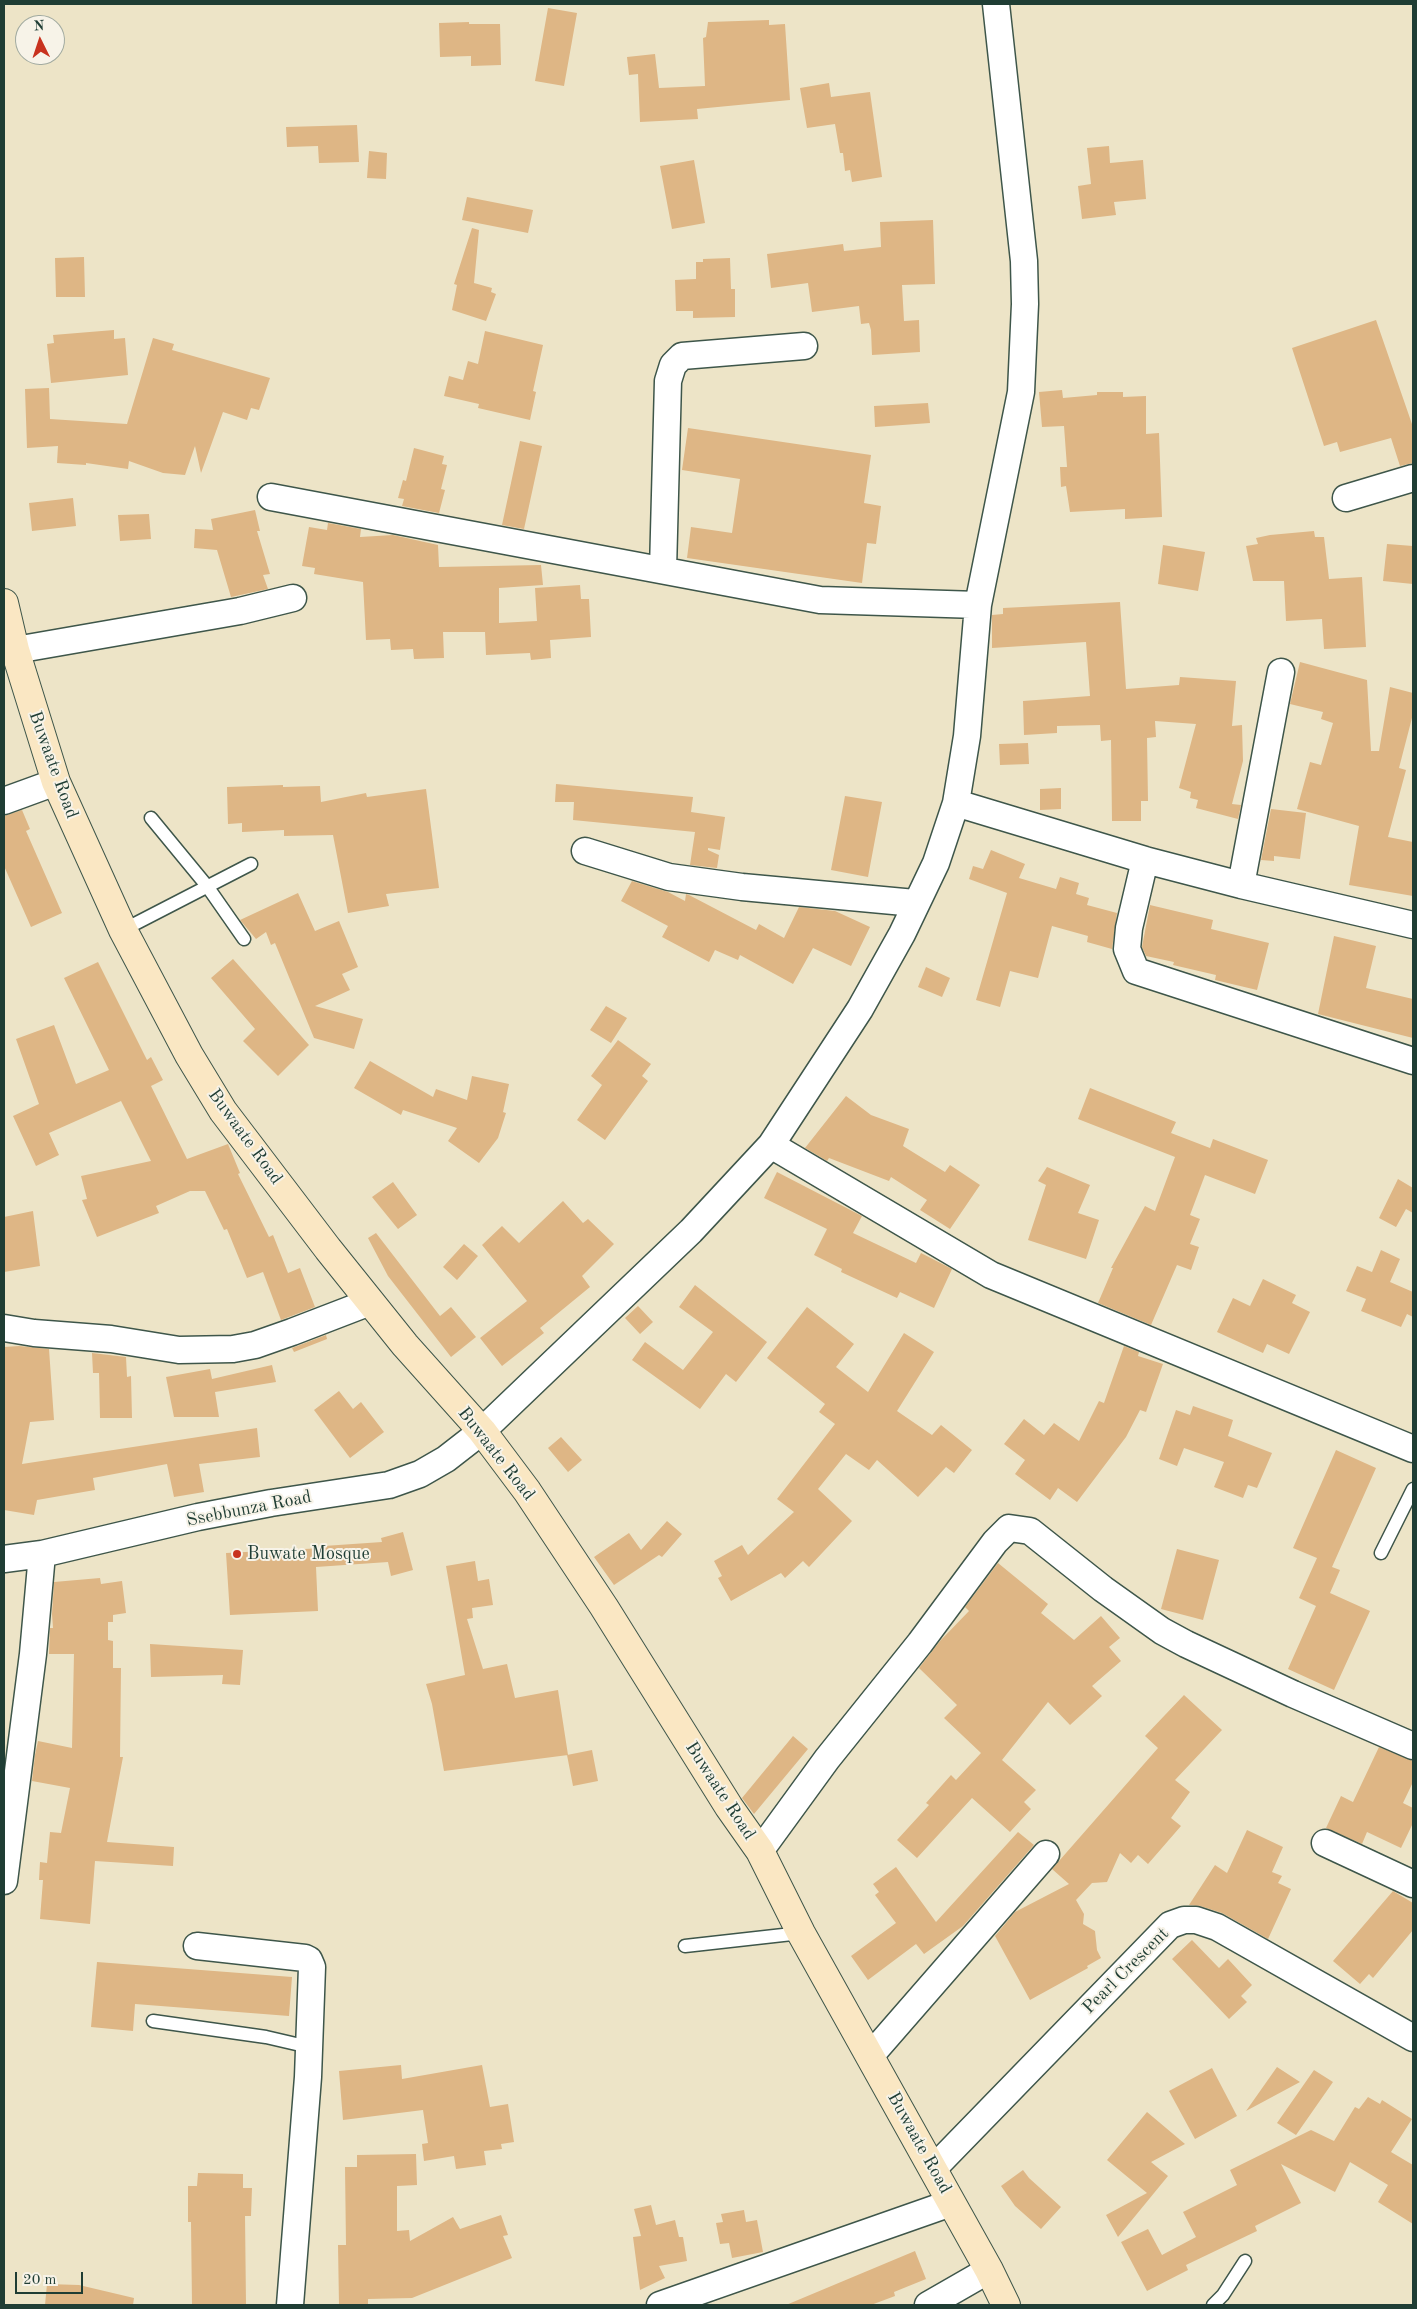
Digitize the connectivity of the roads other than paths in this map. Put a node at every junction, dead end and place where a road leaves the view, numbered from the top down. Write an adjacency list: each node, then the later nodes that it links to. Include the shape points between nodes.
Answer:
1 (996, 4): 9 (street, Ssebbunza Road, via 1024,261 1025,304 1021,392)
2 (804, 346): 6 (street, via 682,356 673,365 668,381)
3 (1413, 478): 5 (street)
4 (272, 497): 6 (street)
5 (1346, 498)
6 (663, 570): 9 (street, via 820,600)
7 (293, 598): 10 (street, via 240,611)
8 (4, 603): 10 (street, Buwaate Road)
9 (978, 605): 14 (street, Ssebbunza Road, via 967,736)
10 (9, 651): 12 (street, Buwaate Road)
11 (1281, 672): 19 (street)
12 (56, 782): 13 (street); 23 (street, Buwaate Road)
13 (4, 801)
14 (956, 803): 17 (street); 21 (street, Ssebbunza Road, via 936,863)
15 (151, 818): 20 (lane)
16 (585, 851): 21 (street, via 669,877)
17 (1145, 860): 19 (street); 25 (street, via 1127,949 1136,971)
18 (251, 864): 20 (lane)
19 (1241, 885): 22 (street)
20 (207, 886): 23 (lane); 24 (lane)
21 (915, 903): 26 (street, Ssebbunza Road, via 902,934 860,1009)
22 (1413, 925)
23 (123, 930): 27 (street, Buwaate Road, via 223,1111)
24 (244, 939)
25 (1413, 1061)
26 (771, 1145): 29 (street, Ssebbunza Road, via 691,1231); 30 (street, via 991,1275)
27 (370, 1302): 28 (street, via 255,1345 233,1349 179,1350); 29 (street, Buwaate Road)
28 (4, 1328)
29 (482, 1431): 33 (street, Ssebbunza Road, via 446,1459 420,1474 389,1485 198,1517); 37 (street, Buwaate Road, via 527,1491)
30 (1413, 1449)
31 (1413, 1489): 32 (lane)
32 (1381, 1553)
33 (42, 1554): 34 (street, Ssebbunza Road); 39 (street, via 33,1654)
34 (4, 1559)
35 (1413, 1746): 37 (street, via 1186,1644 1103,1589 1030,1531 1010,1528 995,1542 920,1643 827,1759)
36 (1325, 1843): 40 (street)
37 (760, 1851): 41 (street, Buwaate Road)
38 (1046, 1854): 47 (street)
39 (4, 1881)
40 (1413, 1884)
41 (801, 1933): 43 (lane); 47 (street, Buwaate Road)
42 (198, 1946): 46 (street, via 310,1960)
43 (686, 1946)
44 (153, 2021): 46 (lane)
45 (1413, 2038): 48 (street, Pearl Crescent, via 1217,1928 1196,1920 1184,1920 1170,1925)
46 (309, 2047): 52 (street)
47 (871, 2055): 48 (street, Buwaate Road)
48 (933, 2169): 49 (street, Buwaate Road)
49 (951, 2202): 51 (street, Buwaate Road); 53 (street)
50 (1244, 2261): 56 (lane)
51 (989, 2270): 54 (street); 55 (street, Buwaate Road)
52 (290, 2305)
53 (660, 2305)
54 (928, 2305)
55 (1006, 2305)
56 (1213, 2305)

